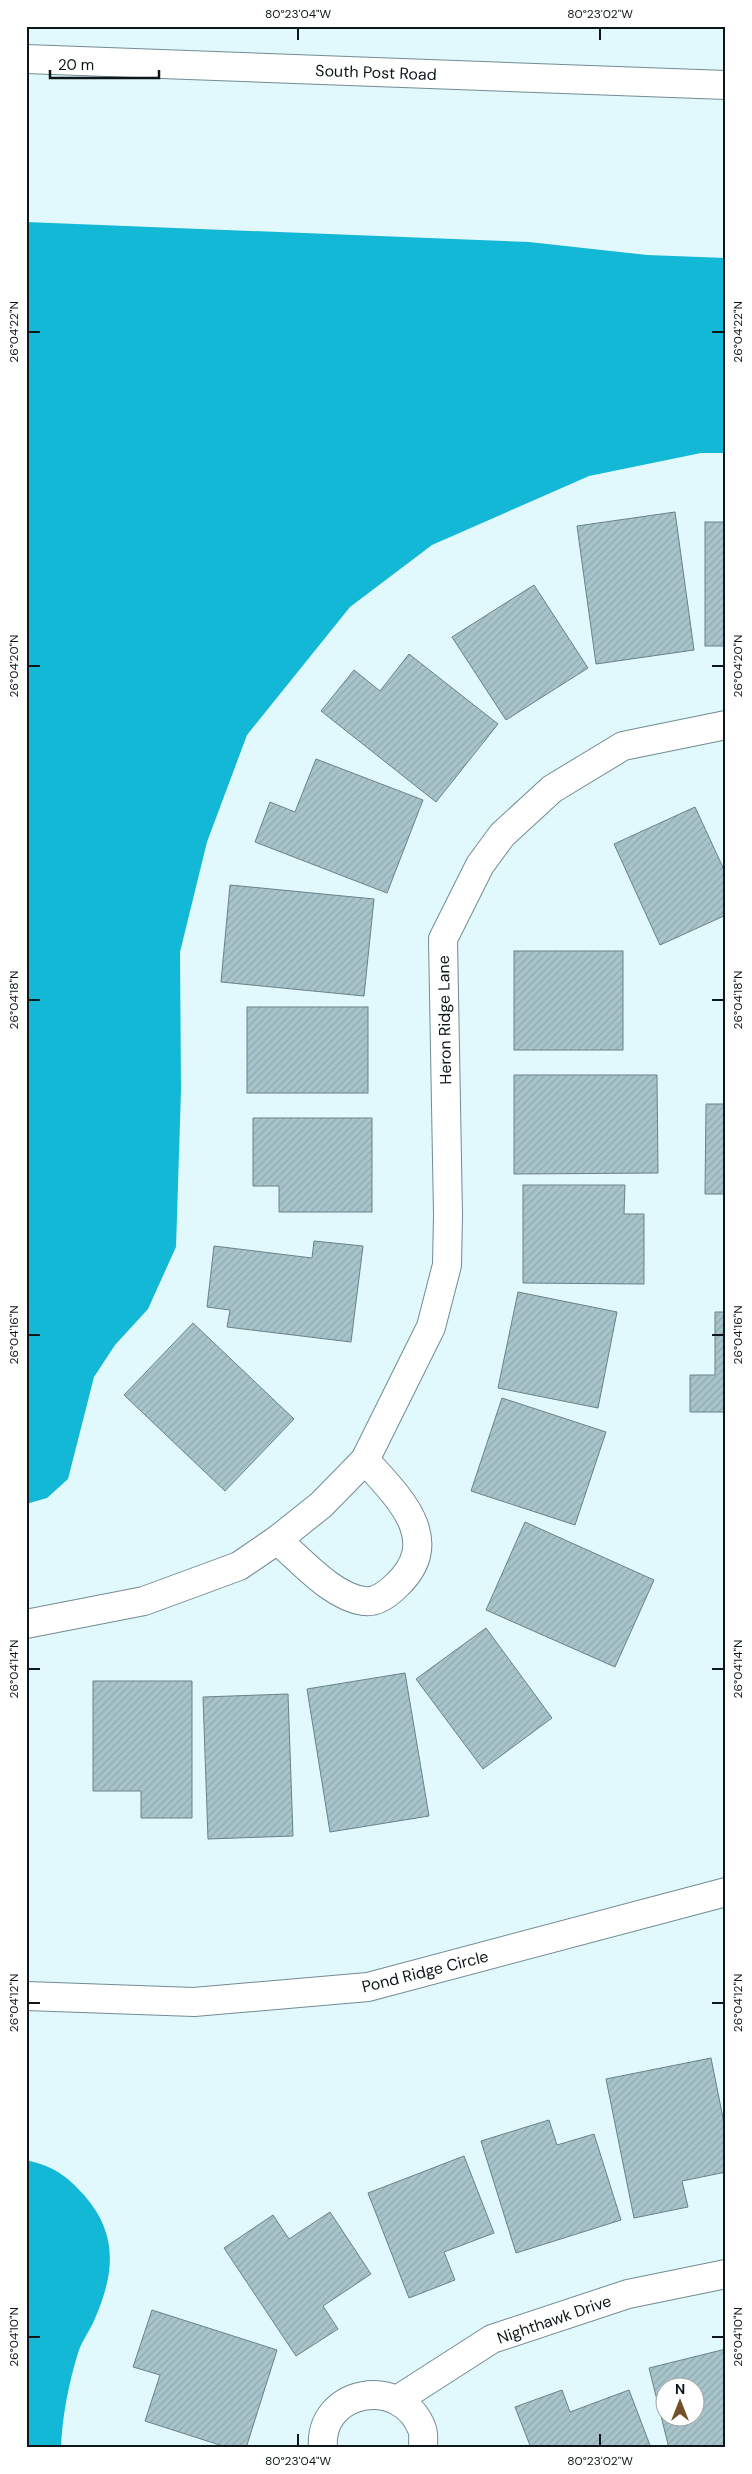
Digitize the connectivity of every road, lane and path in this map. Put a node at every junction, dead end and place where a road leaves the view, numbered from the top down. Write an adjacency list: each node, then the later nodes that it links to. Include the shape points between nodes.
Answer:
1 (26, 59): 2 (street, South Post Road)
2 (726, 85)
3 (726, 725): 4 (street, Heron Ridge Lane, via 623,746 552,790 502,835 480,865 443,939 447,1265 431,1327)
4 (365, 1460): 5 (street, Heron Ridge Lane, via 322,1505); 5 (street, via 405,1505 418,1539 410,1572 386,1595 365,1602 337,1592)
5 (278, 1540): 6 (street, Heron Ridge Lane, via 239,1566 202,1581)
6 (27, 1631)
7 (726, 1892): 8 (street, Pond Ridge Circle, via 368,1987 194,2002)
8 (26, 1996)
9 (726, 2274): 10 (street, Nighthawk Drive, via 628,2294 492,2339)
10 (397, 2400): 11 (street, via 378,2394 358,2396 341,2405 328,2421); 12 (street, via 412,2412 422,2430)
11 (323, 2448)
12 (424, 2448)

